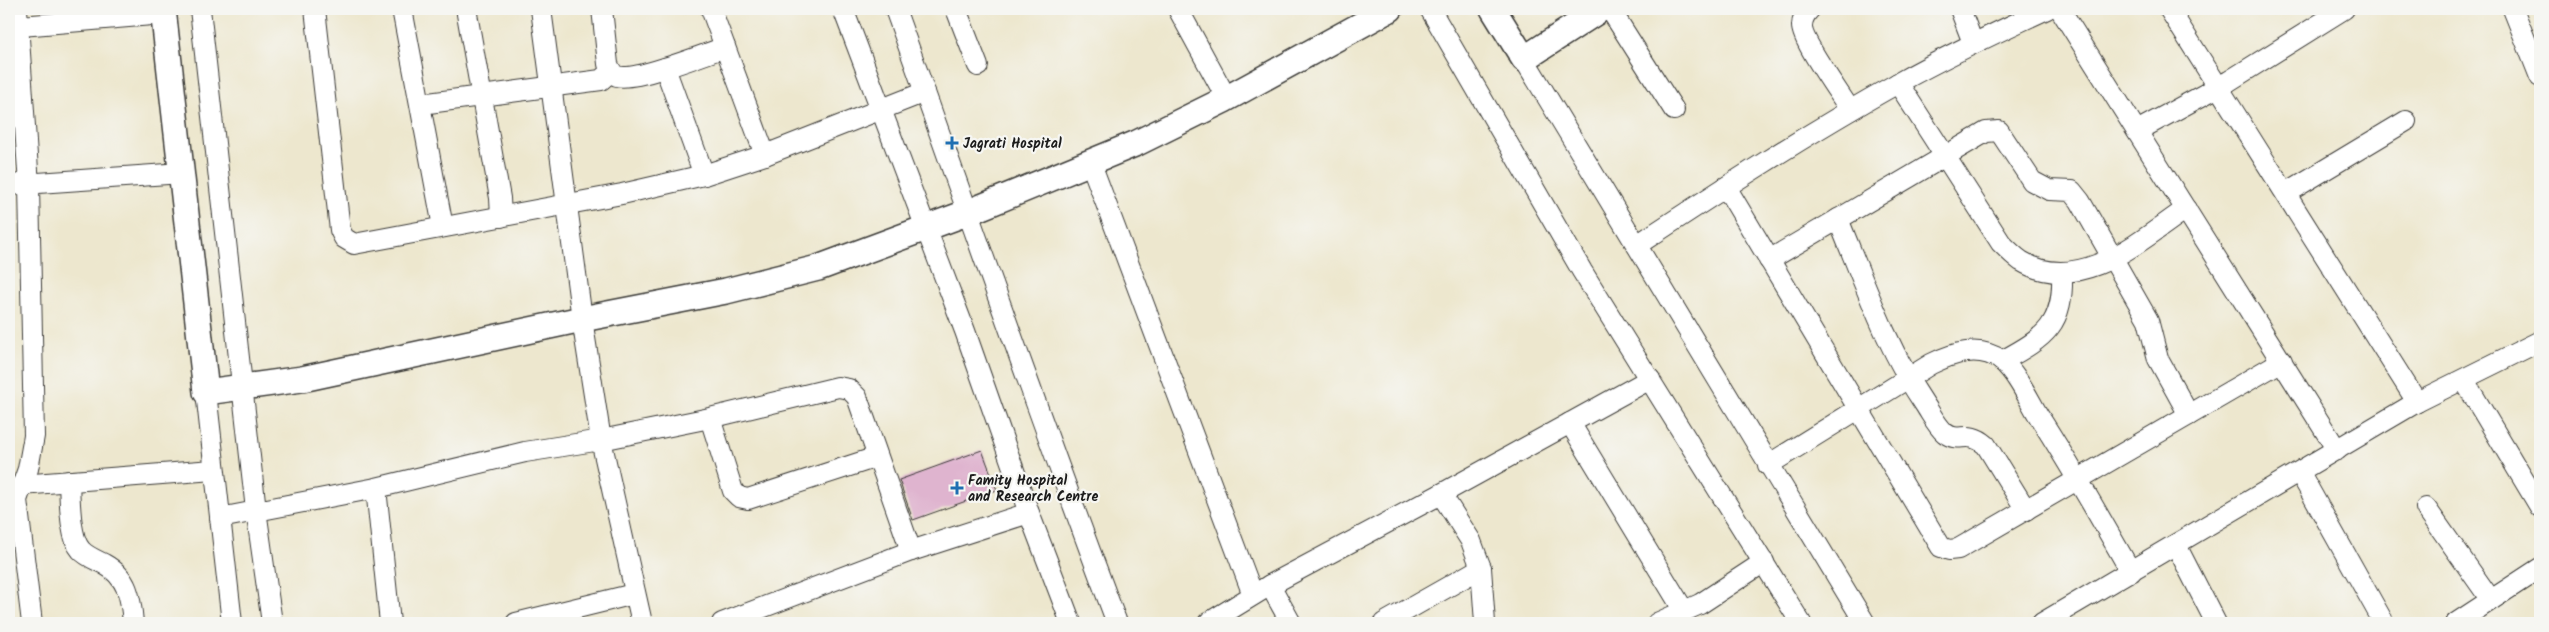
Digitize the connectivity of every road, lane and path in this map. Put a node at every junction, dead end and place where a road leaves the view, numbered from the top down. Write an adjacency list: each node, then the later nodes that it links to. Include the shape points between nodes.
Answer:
1 (200, 9): 72 (street)
2 (315, 9): 59 (street, via 340,230 344,238 354,244)
3 (402, 9): 39 (street)
4 (468, 9): 37 (street)
5 (541, 9): 34 (street)
6 (602, 9): 31 (street)
7 (711, 9): 27 (street)
8 (843, 9): 40 (street)
9 (895, 9): 36 (street)
10 (956, 9): 29 (street)
11 (1178, 9): 38 (street)
12 (1390, 9): 38 (street)
13 (1430, 9): 69 (street, via 1582,271)
14 (1493, 9): 28 (street)
15 (1601, 9): 28 (street)
16 (1610, 9): 41 (street)
17 (1810, 9): 42 (street, via 1801,26 1806,40)
18 (1960, 9): 26 (street)
19 (2047, 9): 26 (street)
20 (2060, 9): 44 (street)
21 (2169, 9): 35 (street)
22 (2344, 9): 35 (street)
23 (2513, 9): 32 (street)
24 (164, 11): 25 (street); 48 (street)
25 (14, 21): 51 (street)
26 (1973, 43): 33 (street)
27 (724, 47): 30 (street); 45 (street)
28 (1524, 59): 61 (street)
29 (978, 66)
30 (665, 68): 31 (street, via 626,76); 49 (street)
31 (611, 72): 34 (street, via 601,80)
32 (2540, 77)
33 (1898, 82): 42 (street); 46 (street)
34 (551, 86): 37 (street); 54 (street)
35 (2217, 86): 44 (street); 53 (street)
36 (925, 92): 40 (street); 56 (street)
37 (481, 95): 39 (street); 57 (street)
38 (1227, 99): 47 (street, via 1137,143)
39 (421, 104): 59 (street)
40 (882, 110): 45 (street); 60 (street)
41 (1674, 110)
42 (1850, 110): 52 (street)
43 (2406, 121): 53 (street)
44 (2137, 131): 55 (street)
45 (765, 155): 49 (street)
46 (1944, 156): 58 (street); 62 (street, via 1986,132 1999,131 2032,181 2049,190 2072,191); 64 (street, via 2001,243 2021,260 2042,270)
47 (1090, 161): 56 (street); 103 (street)
48 (182, 173): 51 (street); 73 (street)
49 (704, 175): 54 (street)
50 (9, 185): 51 (street)
51 (29, 185): 87 (street, via 34,436 28,469)
52 (1726, 187): 61 (street); 63 (street)
53 (2286, 192): 74 (street)
54 (569, 204): 57 (street); 65 (street)
55 (2186, 209): 62 (street); 68 (street)
56 (969, 212): 60 (street); 117 (street, via 1012,341)
57 (501, 217): 59 (street)
58 (1838, 219): 63 (street); 70 (street)
59 (443, 228)
60 (926, 228): 65 (street, via 818,268 726,291); 94 (street)
61 (1637, 245): 82 (street)
62 (2114, 258): 64 (street, via 2088,269); 76 (street, via 2148,320 2158,359)
63 (1769, 260): 75 (street)
64 (2062, 272): 67 (street, via 2063,296 2048,329 2033,344)
65 (582, 319): 72 (street, via 302,379); 79 (street)
66 (2540, 341): 71 (street)
67 (2002, 361): 70 (street, via 1977,350 1950,354); 85 (street)
68 (2282, 361): 76 (street); 80 (street)
69 (1650, 378): 78 (street); 99 (street)
70 (1906, 378): 75 (street); 93 (street, via 1944,432 1957,438 1978,437 1986,445)
71 (2464, 380): 74 (street); 90 (street)
72 (243, 387): 73 (street); 92 (street)
73 (206, 392): 83 (street)
74 (2417, 402): 80 (street)
75 (1860, 409): 82 (street); 93 (street, via 1941,546 1949,550 1958,549)
76 (2189, 415): 85 (street)
77 (710, 418): 79 (street); 81 (street, via 838,387 849,389 856,397); 81 (street, via 732,491 739,497 748,499)
78 (1570, 423): 89 (street); 106 (street)
79 (601, 440): 88 (street, via 516,454); 104 (street)
80 (2336, 450): 84 (street)
81 (877, 457): 98 (street)
82 (1768, 465): 124 (street)
83 (214, 470): 86 (street); 95 (street)
84 (2300, 473): 97 (street); 127 (street)
85 (2079, 479): 93 (street); 102 (street)
86 (69, 482): 87 (street); 109 (street, via 74,538 80,550 118,574 129,593)
87 (21, 485): 96 (street)
88 (376, 488): 92 (street); 112 (street)
89 (1441, 494): 100 (street, via 1471,541); 103 (street)
90 (2540, 507)
91 (2426, 508): 105 (street)
92 (256, 510): 95 (street); 111 (street)
93 (2026, 510)
94 (1028, 513): 98 (street); 116 (street)
95 (220, 518): 110 (street)
96 (13, 523): 108 (street)
97 (2176, 545): 102 (street); 126 (street)
98 (911, 552): 107 (street)
99 (1764, 562): 106 (street); 123 (street)
100 (1481, 568): 120 (street); 121 (street)
101 (2540, 568): 105 (street)
102 (2131, 572): 125 (street)
103 (1262, 590): 118 (street); 119 (street)
104 (634, 594): 113 (street); 114 (street)
105 (2491, 600): 128 (street)
106 (1684, 611): 122 (street)
107 (755, 617): 115 (street)
108 (32, 623)
109 (133, 623)
110 (232, 623)
111 (272, 623)
112 (390, 623)
113 (516, 623)
114 (642, 623)
115 (722, 623)
116 (1071, 623)
117 (1117, 623)
118 (1208, 623)
119 (1291, 623)
120 (1384, 623)
121 (1485, 623)
122 (1657, 623)
123 (1801, 623)
124 (1865, 623)
125 (2042, 623)
126 (2216, 623)
127 (2384, 623)
128 (2456, 623)

